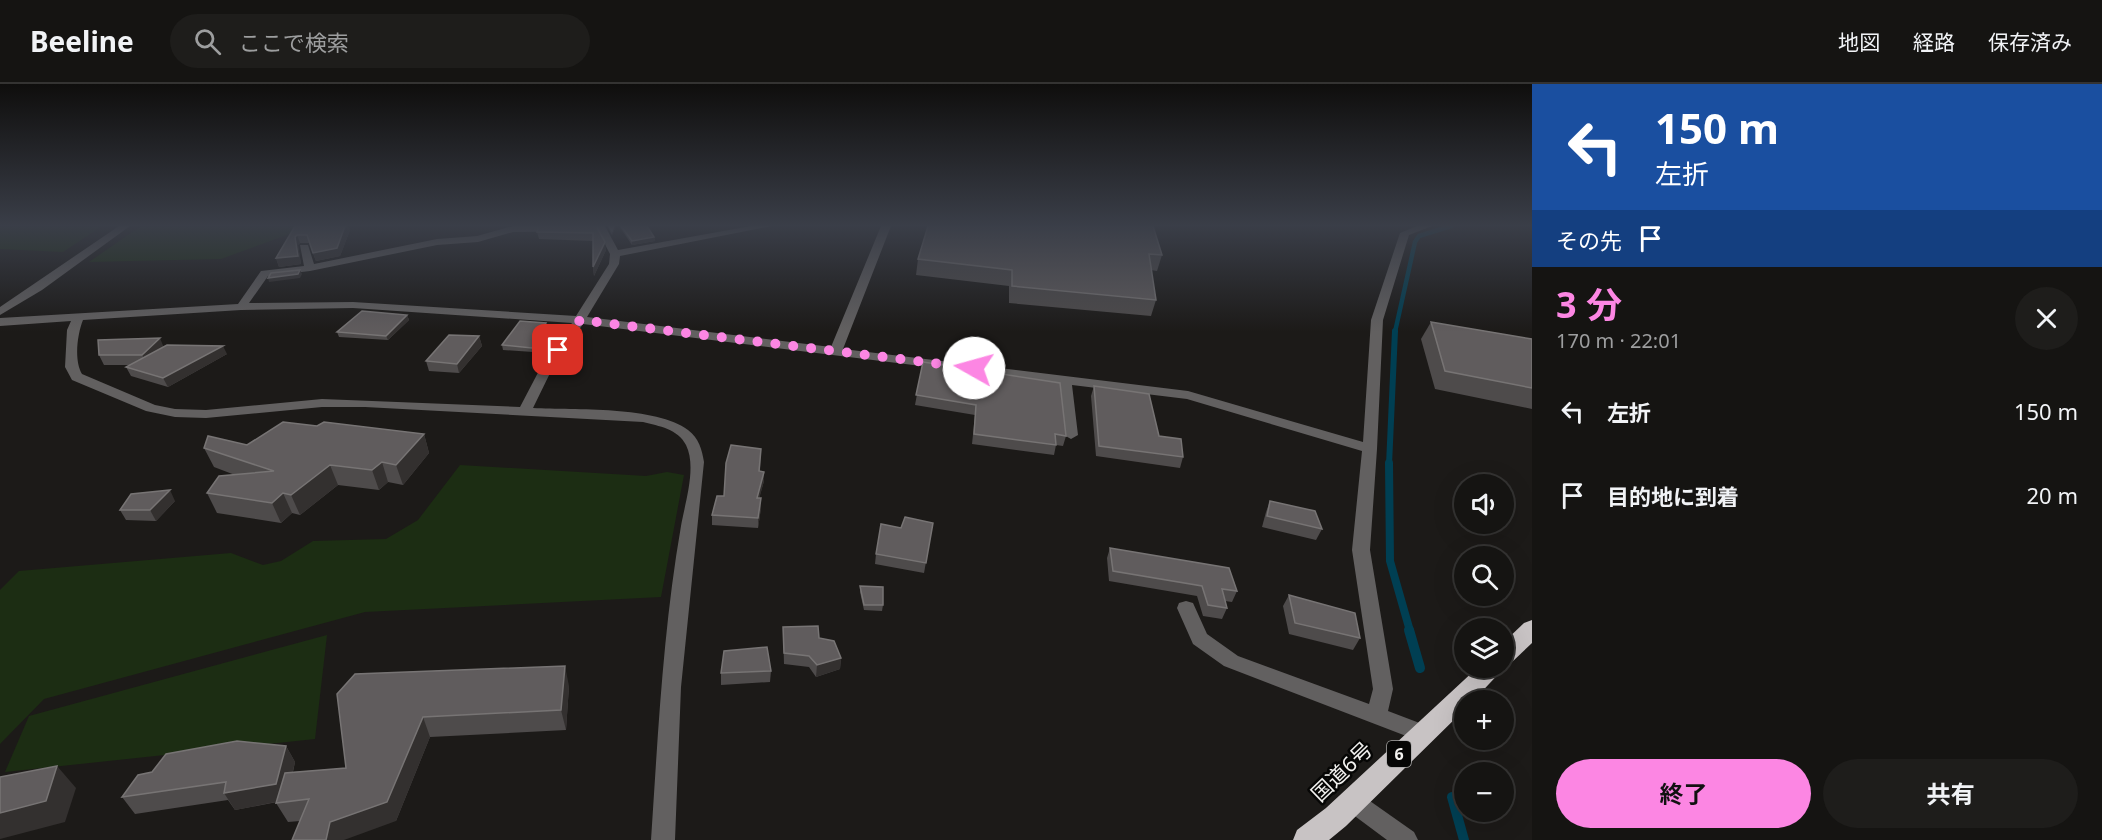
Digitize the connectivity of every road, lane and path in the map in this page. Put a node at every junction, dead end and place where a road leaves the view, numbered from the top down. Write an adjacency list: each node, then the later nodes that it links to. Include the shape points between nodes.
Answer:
1 (76, 261): 9 (street)
2 (308, 261): 7 (street)
3 (343, 261): 7 (street)
4 (614, 261): 11 (street)
5 (872, 261): 13 (street)
6 (1397, 261): 17 (street, via 1377,320)
7 (310, 268): 8 (street, via 265,273)
8 (241, 307): 10 (street); 11 (street, via 353,305)
9 (0, 312)
10 (78, 317): 12 (street); 15 (street, via 72,330 71,367 77,377 151,408 206,414 355,403)
11 (580, 320): 13 (street); 15 (street, via 548,365)
12 (0, 322)
13 (836, 350): 14 (street)
14 (1065, 379): 16 (street); 17 (street, via 1188,395)
15 (524, 413): 25 (street, via 643,418 669,424 685,434 694,446 697,477 671,687)
16 (1071, 435)
17 (1370, 449): 22 (street, via 1361,550 1383,689)
18 (1186, 608): 22 (street, via 1200,639 1231,661)
19 (1532, 629): 20 (highway)
20 (1514, 646)
21 (1480, 678): 23 (highway, 国道6号 / 6)
22 (1377, 714): 23 (street)
23 (1422, 733): 24 (highway, 国道6号 / 6)
24 (1352, 801): 26 (highway, 国道6号 / 6); 27 (street)
25 (663, 840)
26 (1307, 840)
27 (1406, 840)

